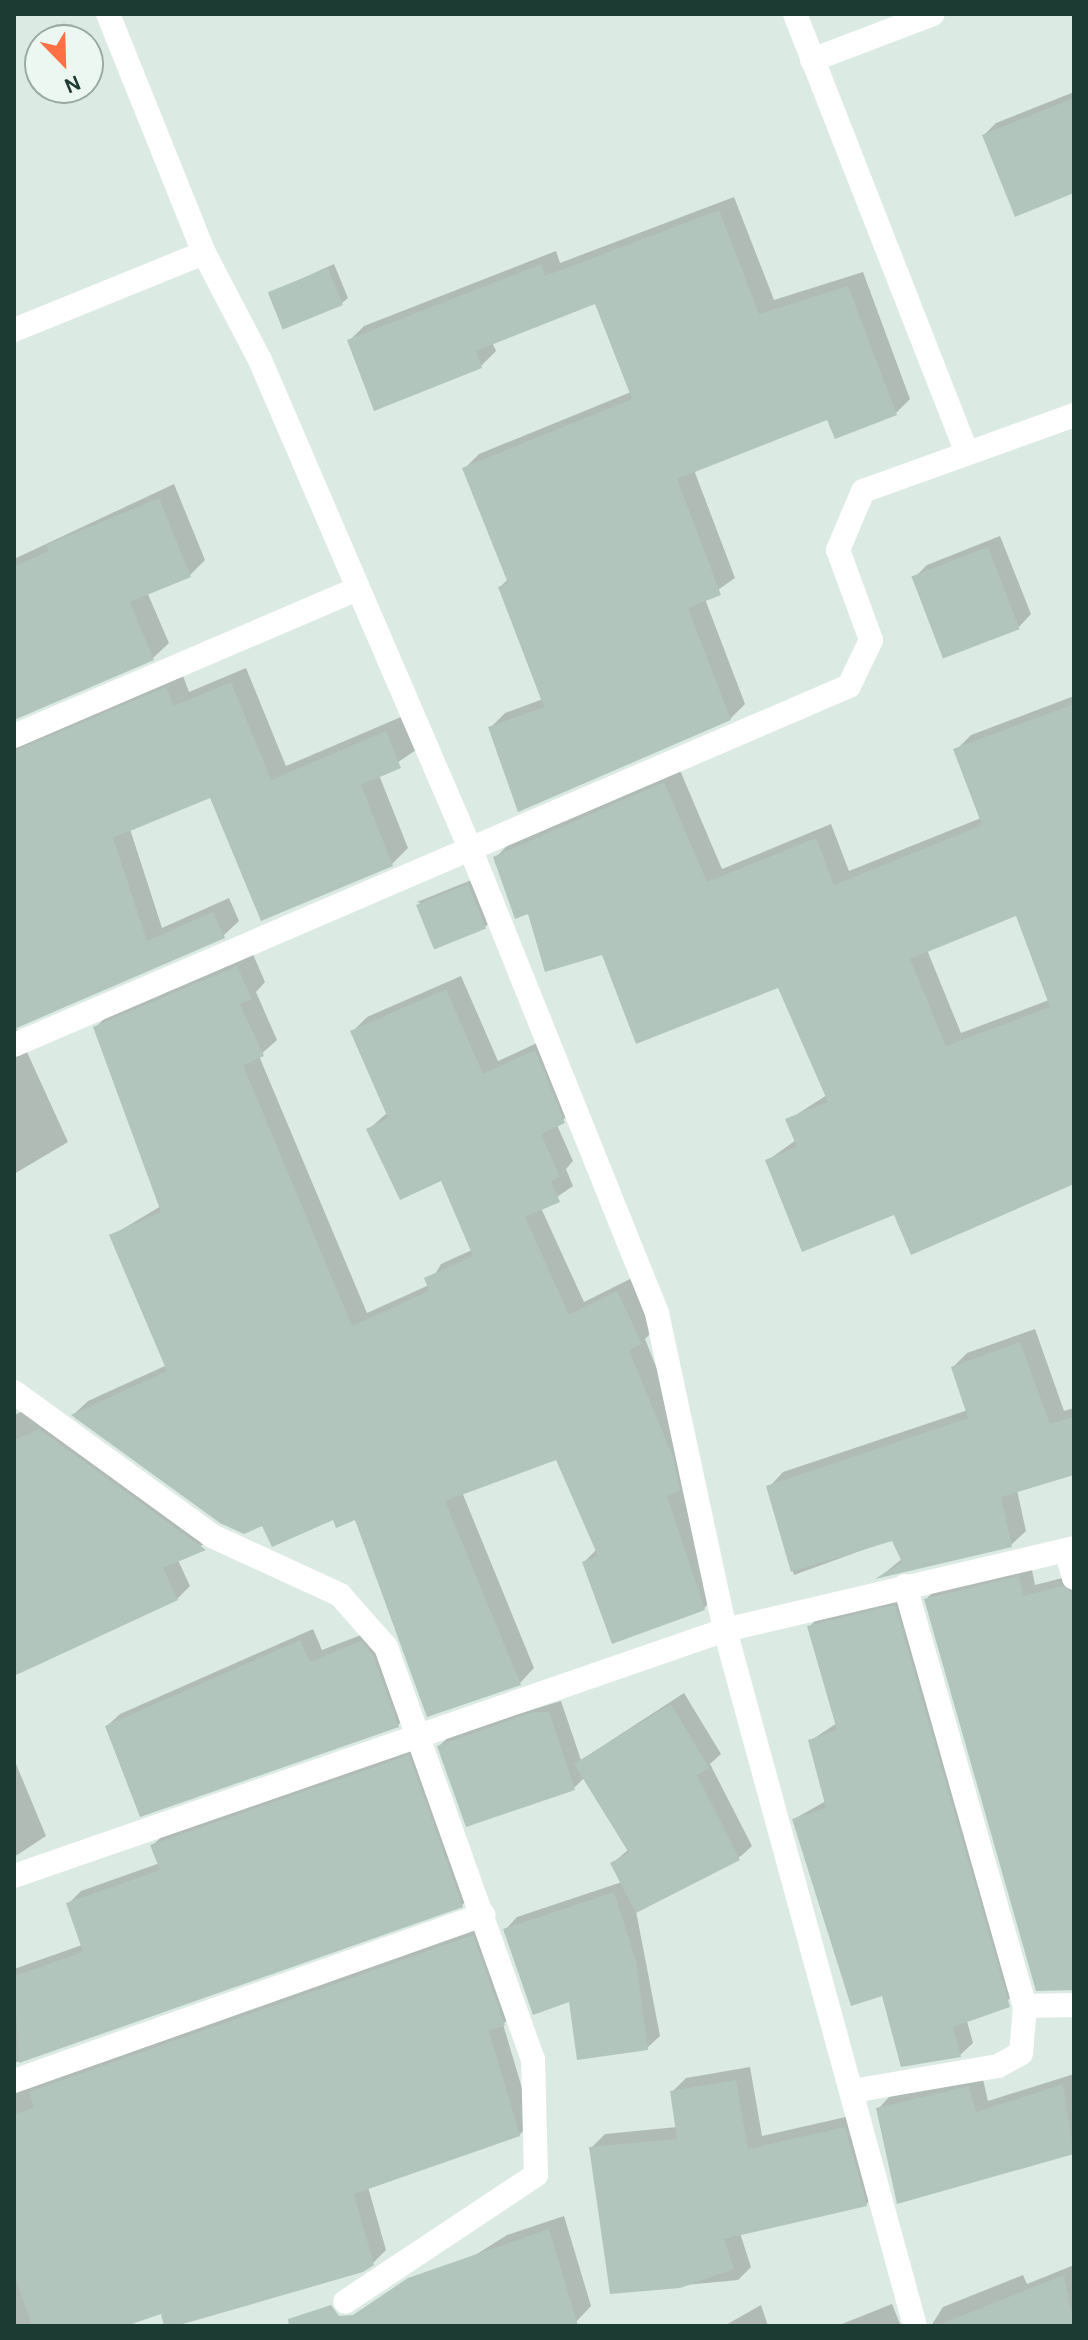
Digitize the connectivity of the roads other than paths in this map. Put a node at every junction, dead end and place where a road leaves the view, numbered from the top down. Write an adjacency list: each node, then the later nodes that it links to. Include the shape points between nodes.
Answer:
1 (108, 14): 5 (street)
2 (795, 14): 4 (street)
3 (933, 14): 4 (street)
4 (812, 60): 8 (street)
5 (204, 253): 6 (street); 9 (street, via 260,360)
6 (14, 330)
7 (1074, 415): 8 (street)
8 (967, 452): 11 (street, via 863,491 838,550 871,640 849,686)
9 (355, 590): 10 (street); 11 (street)
10 (14, 736)
11 (470, 848): 12 (street); 17 (street, via 657,1313)
12 (14, 1045)
13 (14, 1392): 18 (street, via 212,1536 340,1595 386,1647)
14 (1070, 1549): 15 (street); 16 (street)
15 (1074, 1578)
16 (905, 1586): 17 (street); 22 (street)
17 (725, 1630): 18 (street); 24 (street)
18 (417, 1732): 19 (street); 20 (street)
19 (14, 1876)
20 (484, 1915): 23 (street); 25 (street, via 533,2059 536,2175)
21 (1074, 2005): 22 (street)
22 (1025, 2006): 24 (street, via 1021,2053 998,2066)
23 (14, 2081)
24 (853, 2091): 26 (street)
25 (345, 2302)
26 (915, 2326)

